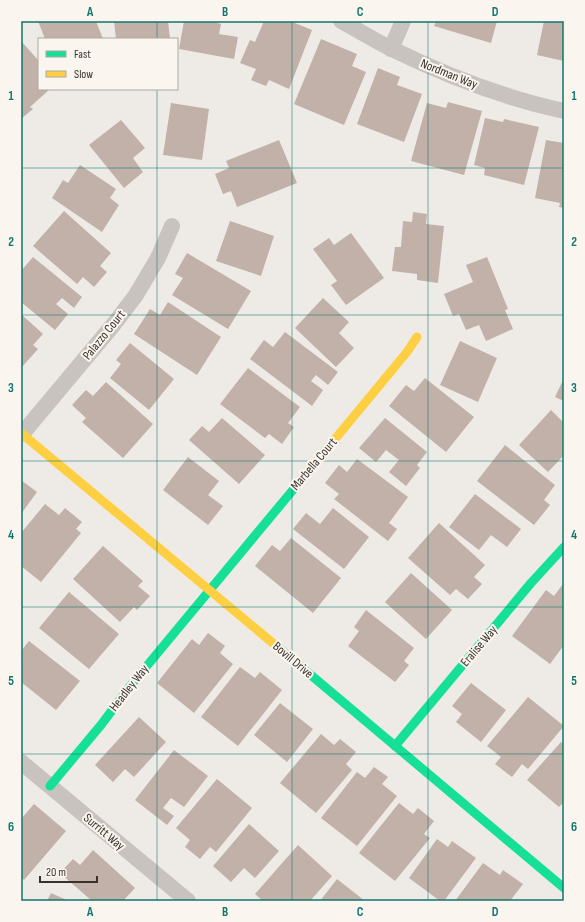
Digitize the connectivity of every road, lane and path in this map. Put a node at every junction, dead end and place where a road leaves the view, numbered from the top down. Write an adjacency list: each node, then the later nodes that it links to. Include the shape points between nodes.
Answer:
1 (341, 21): 3 (street, Nordman Way)
2 (403, 21): 3 (street)
3 (391, 49): 4 (street, Nordman Way, via 493,91 545,107)
4 (564, 110)
5 (172, 226): 7 (street, Palazzo Court, via 158,258 136,295)
6 (417, 337): 9 (street, Marbella Court)
7 (22, 434): 9 (street, Bovill Drive)
8 (562, 552): 10 (street, Eralise Way, via 531,583)
9 (209, 590): 10 (street, Bovill Drive); 12 (street, Headley Way)
10 (395, 746): 13 (street, Bovill Drive)
11 (21, 762): 12 (street, Surritt Way)
12 (50, 786): 14 (street, Surritt Way)
13 (564, 888)
14 (188, 901)

